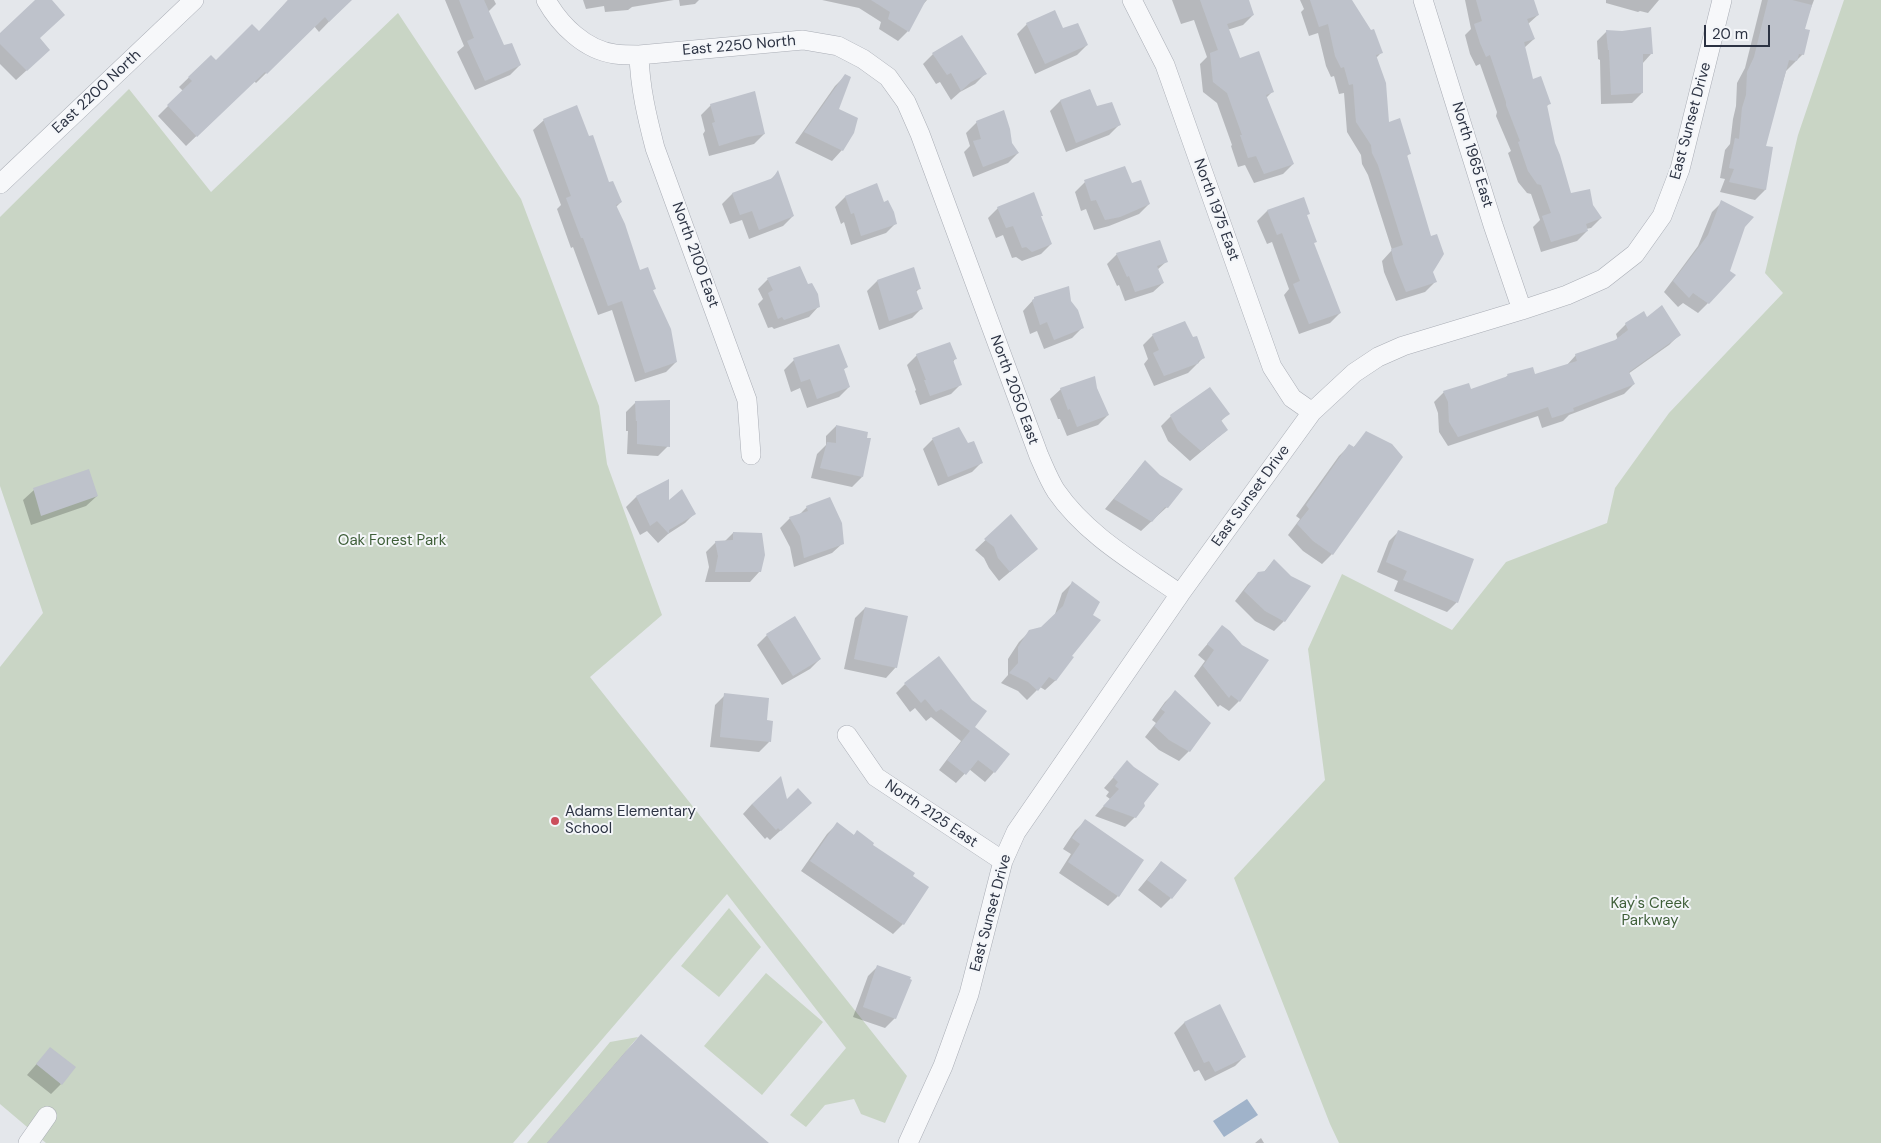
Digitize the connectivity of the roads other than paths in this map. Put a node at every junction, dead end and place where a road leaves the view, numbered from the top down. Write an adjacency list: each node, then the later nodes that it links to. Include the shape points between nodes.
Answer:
1 (194, 0): 8 (street, East 2200 North)
2 (546, 0): 6 (street, via 566,28 595,48 614,54)
3 (1132, 0): 10 (street, North 1975 East, via 1165,65 1272,367 1292,398)
4 (1424, 0): 9 (street, North 1965 East)
5 (1722, 0): 9 (street, East Sunset Drive, via 1680,168 1662,216 1635,254 1603,279)
6 (639, 55): 7 (street, East 2250 North, via 803,40 838,46 863,59 888,78 906,102); 11 (street, North 2100 East, via 644,109 655,148 747,400)
7 (920, 134): 12 (street, North 2050 East, via 1039,456 1055,489 1072,512 1100,538)
8 (0, 184)
9 (1522, 310): 10 (street, East Sunset Drive, via 1403,346 1378,357 1354,373)
10 (1312, 412): 12 (street, East Sunset Drive)
11 (751, 455)
12 (1180, 594): 14 (street, East Sunset Drive, via 1016,832)
13 (847, 735): 14 (street, North 2125 East, via 876,776)
14 (1003, 861): 17 (street, East Sunset Drive, via 970,994 944,1066)
15 (47, 1116): 16 (street)
16 (28, 1143)
17 (908, 1143)

